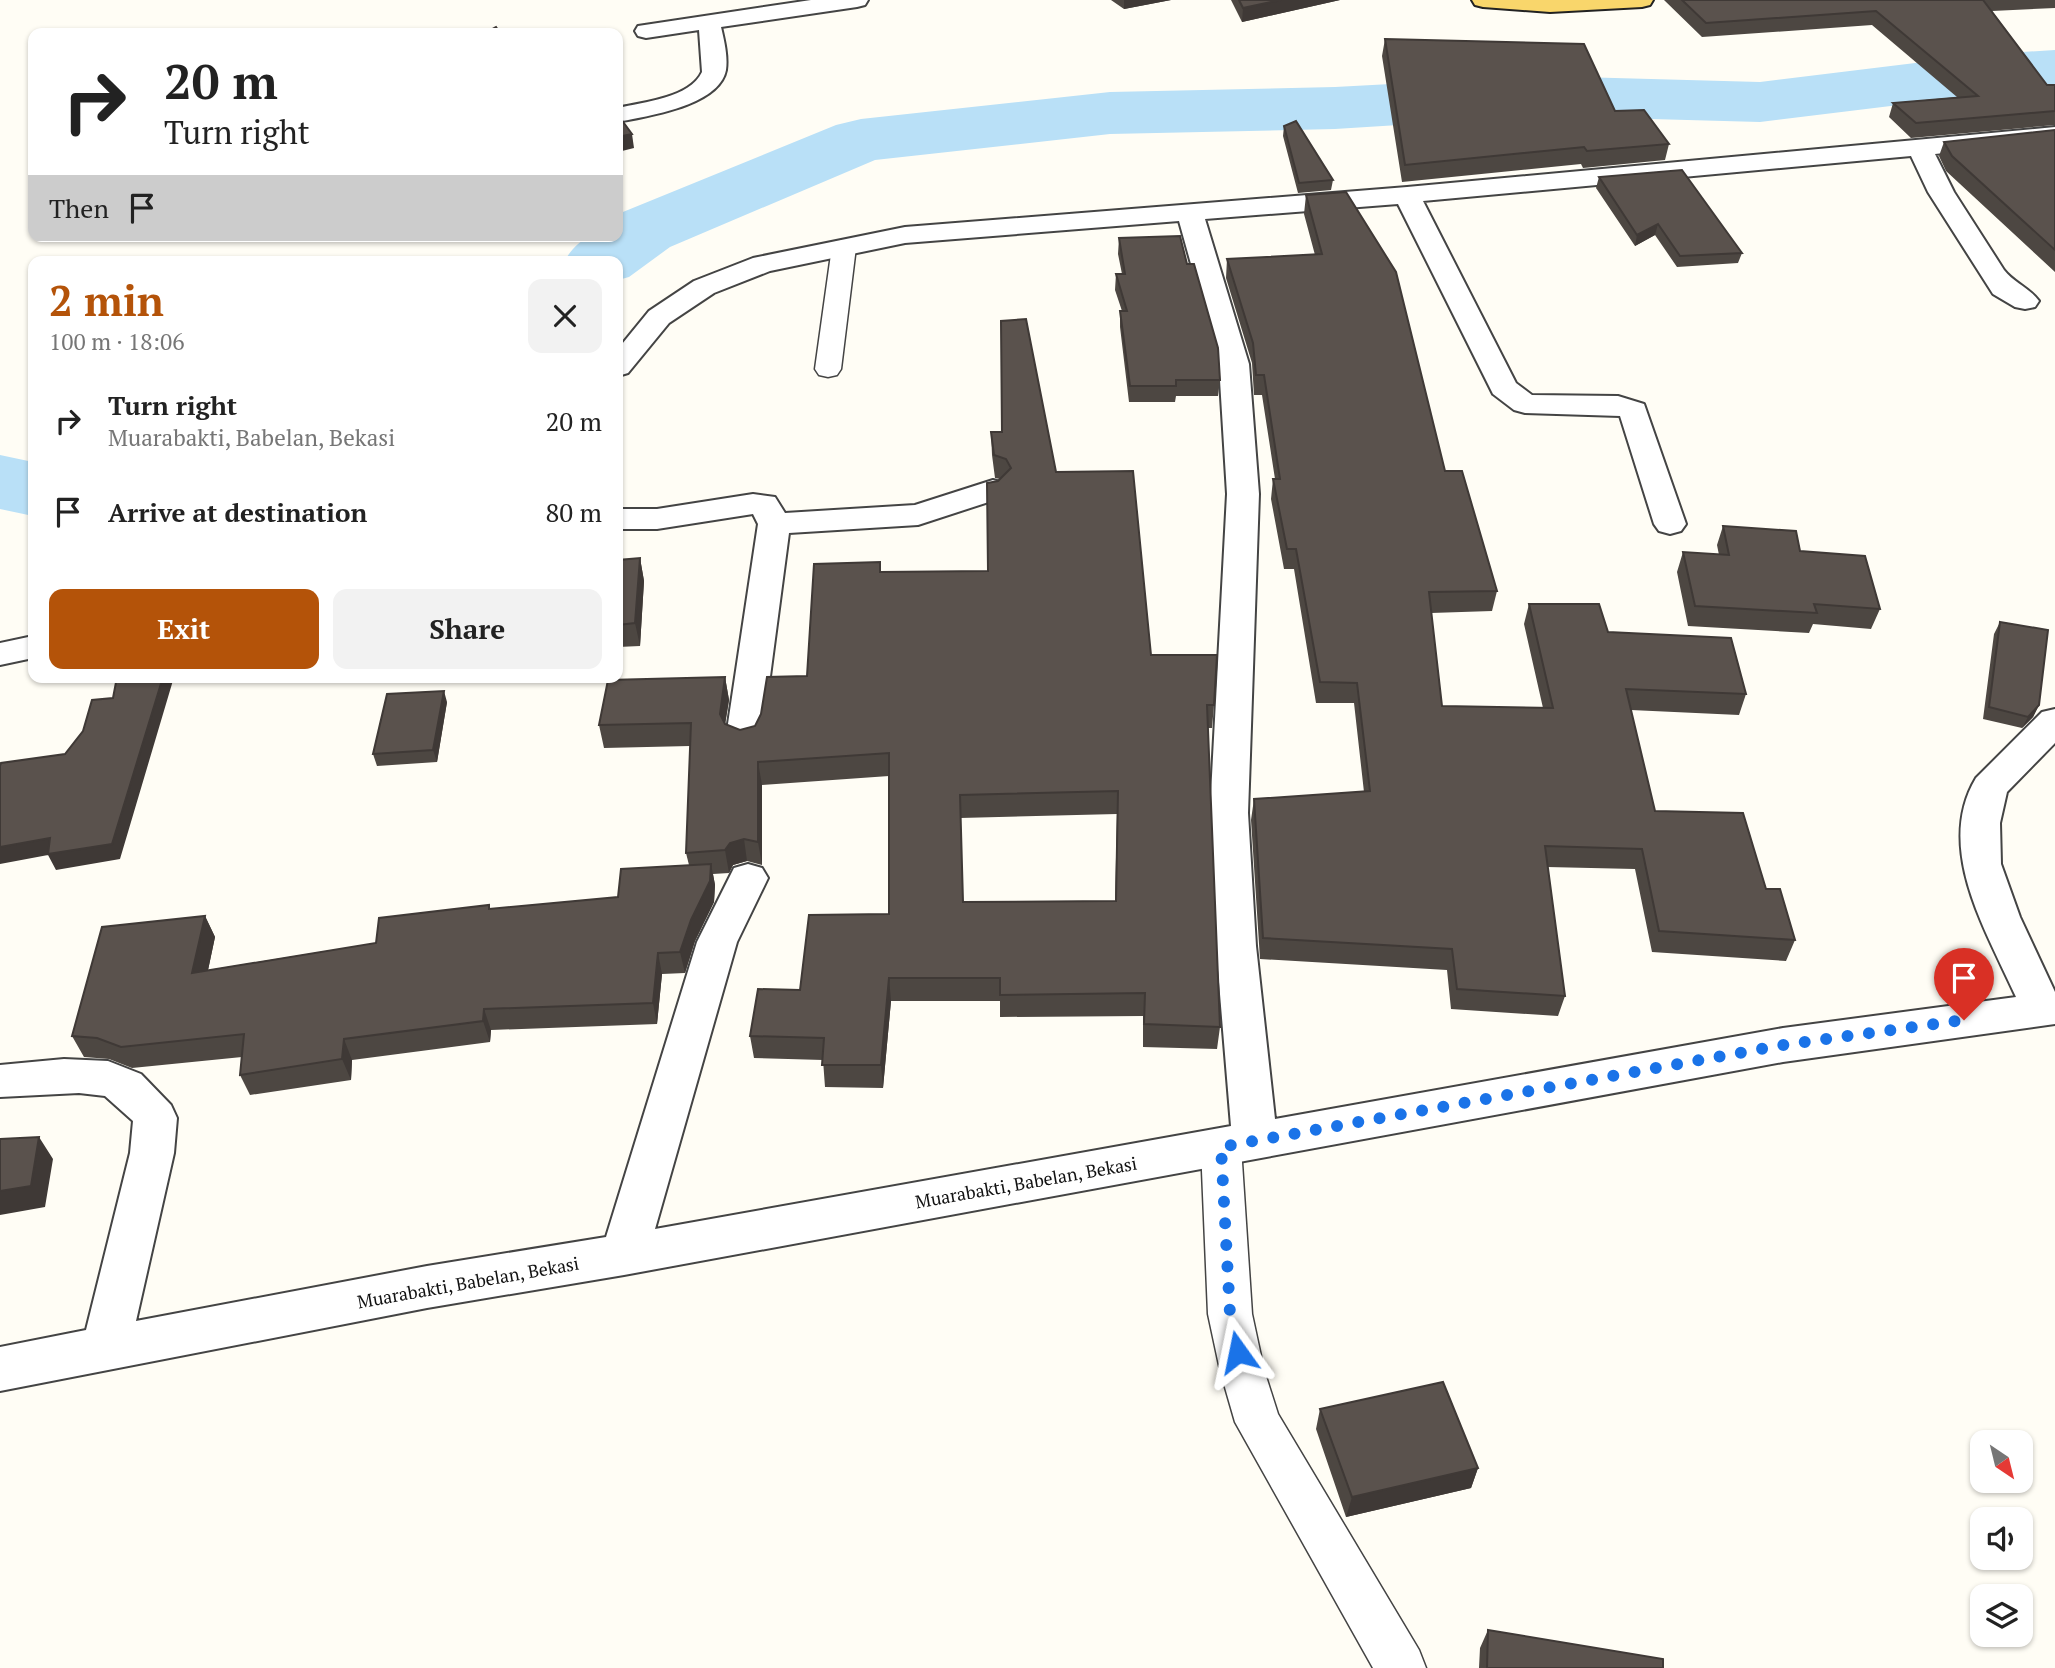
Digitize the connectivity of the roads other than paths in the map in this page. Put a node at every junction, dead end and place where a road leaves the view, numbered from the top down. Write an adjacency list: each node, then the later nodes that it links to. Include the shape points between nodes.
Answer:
1 (1483, 0): 2 (main road, via 1561,5)
2 (1642, 0)
3 (847, 1): 4 (street)
4 (709, 23): 5 (street); 6 (street, via 714,74 707,86 695,94)
5 (646, 31)
6 (623, 114)
7 (2055, 134): 8 (street)
8 (1920, 148): 9 (street); 12 (street, via 1990,272 2003,288)
9 (1406, 195): 10 (street); 18 (street, via 1504,388 1525,404 1618,405 1633,410)
10 (1190, 212): 11 (street, via 905,235); 26 (street, via 1234,364 1244,494 1229,813)
11 (844, 247): 13 (street, via 763,264 704,287 659,317); 14 (lane)
12 (2025, 301)
13 (623, 361)
14 (828, 369)
15 (993, 490): 17 (street, via 918,515)
16 (623, 519): 17 (street, via 657,519 764,504)
17 (774, 524): 22 (street)
18 (1670, 524)
19 (28, 648): 20 (street)
20 (0, 654)
21 (2055, 721): 24 (street, via 1989,787 1981,823 1981,864 2000,917)
22 (744, 737)
23 (748, 878): 27 (street, via 717,942)
24 (2048, 1009): 26 (street, Muarabakti, Babelan, Bekasi, via 1783,1045)
25 (4, 1081): 28 (street, via 90,1077 118,1083 141,1098 155,1118 152,1153)
26 (1238, 1144): 27 (street, Muarabakti, Babelan, Bekasi); 30 (lane, via 1230,1314 1258,1422)
27 (624, 1255): 28 (street, Muarabakti, Babelan, Bekasi, via 427,1287)
28 (105, 1350): 29 (street, Muarabakti, Babelan, Bekasi)
29 (0, 1369)
30 (1401, 1668)

